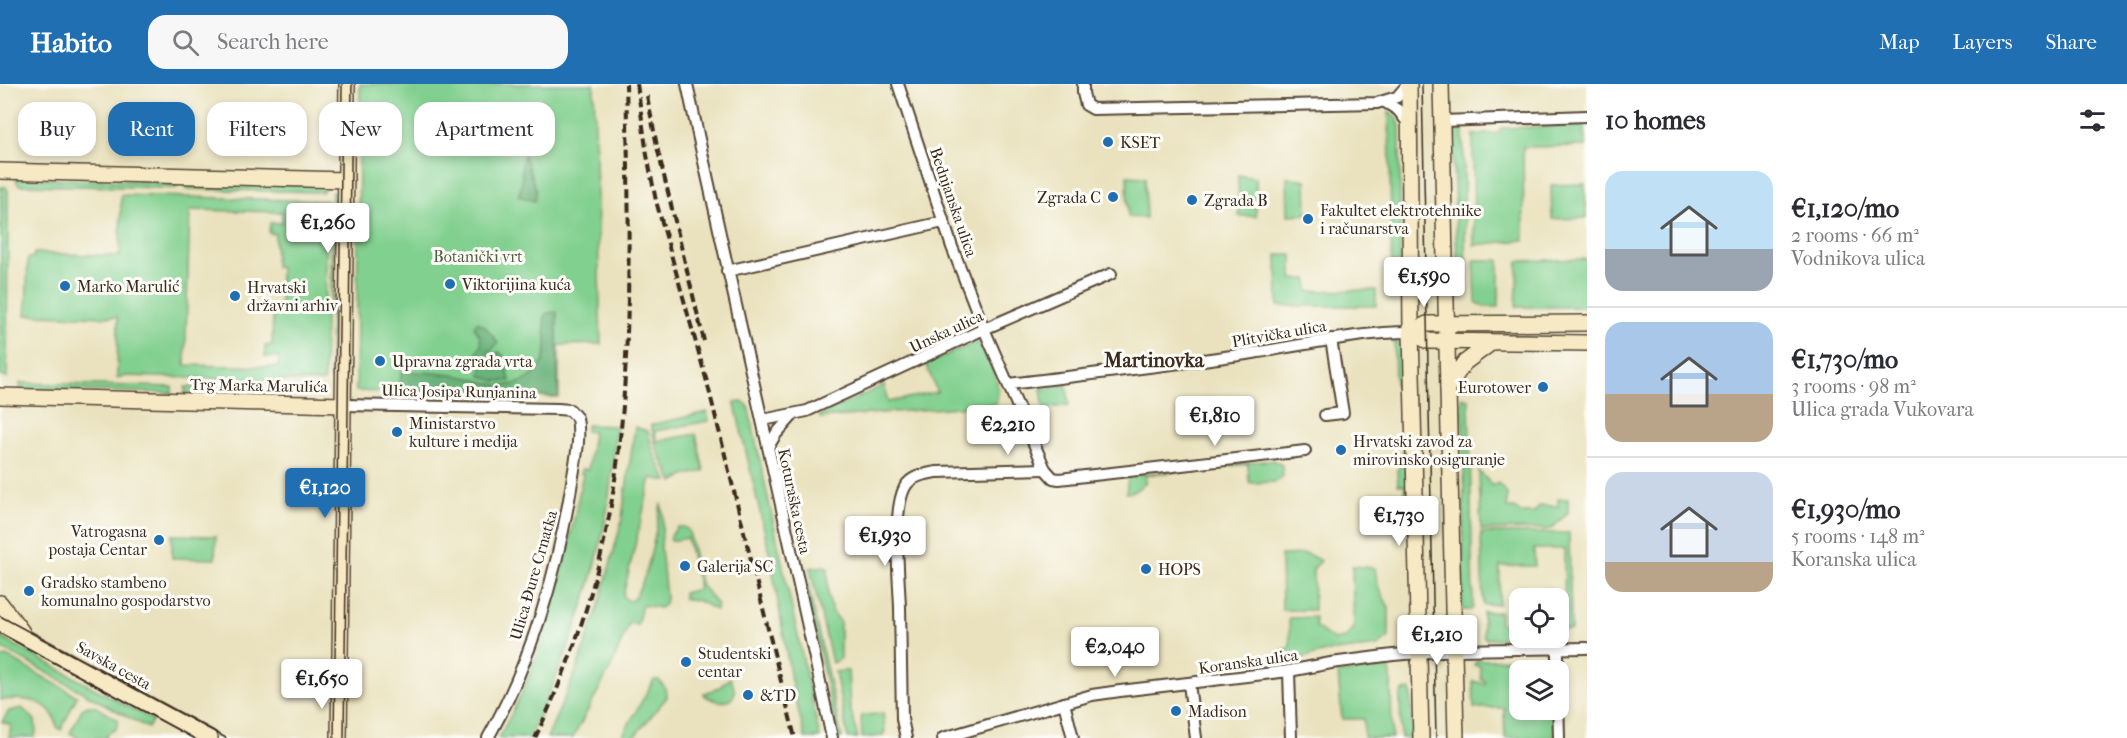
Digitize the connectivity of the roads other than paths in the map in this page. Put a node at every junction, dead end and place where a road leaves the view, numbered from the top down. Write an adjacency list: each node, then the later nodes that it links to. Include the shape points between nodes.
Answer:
1 (347, 84): 12 (street, Trg Marka Marulića)
2 (687, 84): 14 (street, Koturaška cesta)
3 (898, 84): 13 (street, Bednjanska ulica)
4 (1083, 84): 7 (street, via 1086,105 1093,109)
5 (1409, 84): 7 (street, via 1402,93); 10 (street)
6 (1441, 84): 9 (street)
7 (1384, 102): 10 (street, via 1398,110)
8 (1587, 116): 9 (street)
9 (1442, 121): 17 (street)
10 (1409, 125): 19 (street)
11 (0, 171): 12 (street)
12 (346, 180): 27 (street, Trg Marka Marulića)
13 (943, 222): 14 (street); 18 (street, Bednjanska ulica)
14 (727, 271): 31 (street, Koturaška cesta)
15 (1111, 274): 18 (street, Unska ulica)
16 (1587, 323): 17 (street)
17 (1447, 324): 19 (street, via 1427,324); 21 (street)
18 (984, 329): 24 (street, Bednjanska ulica); 29 (street, Unska ulica)
19 (1412, 332): 20 (street, Plitvička ulica); 21 (street, via 1428,341); 42 (street)
20 (1331, 339): 24 (street, Plitvička ulica); 30 (street, via 1342,413)
21 (1447, 342): 22 (street); 25 (street)
22 (1491, 343): 23 (street); 25 (street, via 1464,363)
23 (1587, 343)
24 (1009, 384): 34 (street, Bednjanska ulica)
25 (1448, 387): 41 (street)
26 (0, 396): 27 (street, Trg Marka Marulića)
27 (343, 405): 28 (street, Ulica Josipa Runjanina, via 546,409); 48 (street)
28 (574, 413): 50 (street, Ulica Đure Crnatka, via 578,429 574,471 544,604)
29 (794, 415): 31 (street, Unska ulica); 32 (street, Unska ulica)
30 (1325, 415)
31 (763, 420): 32 (street, Koturaška cesta)
32 (768, 447): 51 (street, Koturaška cesta)
33 (1305, 452): 34 (street, via 1059,479)
34 (1045, 469): 52 (street, via 937,472 912,479 905,486 898,512 898,555 902,719)
35 (0, 603): 37 (street)
36 (0, 624): 37 (street, Savska cesta)
37 (28, 639): 49 (street, Savska cesta)
38 (1558, 648): 41 (street, Koranska ulica); 43 (street)
39 (1569, 648): 40 (street, Koranska ulica)
40 (1587, 648)
41 (1454, 650): 42 (street, Koranska ulica); 58 (street)
42 (1419, 653): 44 (street, Koranska ulica); 57 (street)
43 (1558, 660)
44 (1289, 671): 45 (street, Koranska ulica); 56 (street)
45 (1189, 684): 46 (street, Koranska ulica, via 1092,695); 55 (street)
46 (1064, 704): 53 (street, Koranska ulica); 54 (street)
47 (1559, 720): 59 (street)
48 (339, 737)
49 (210, 738)
50 (488, 738)
51 (832, 738)
52 (906, 738)
53 (943, 738)
54 (1073, 738)
55 (1196, 738)
56 (1291, 738)
57 (1421, 738)
58 (1456, 738)
59 (1559, 738)

